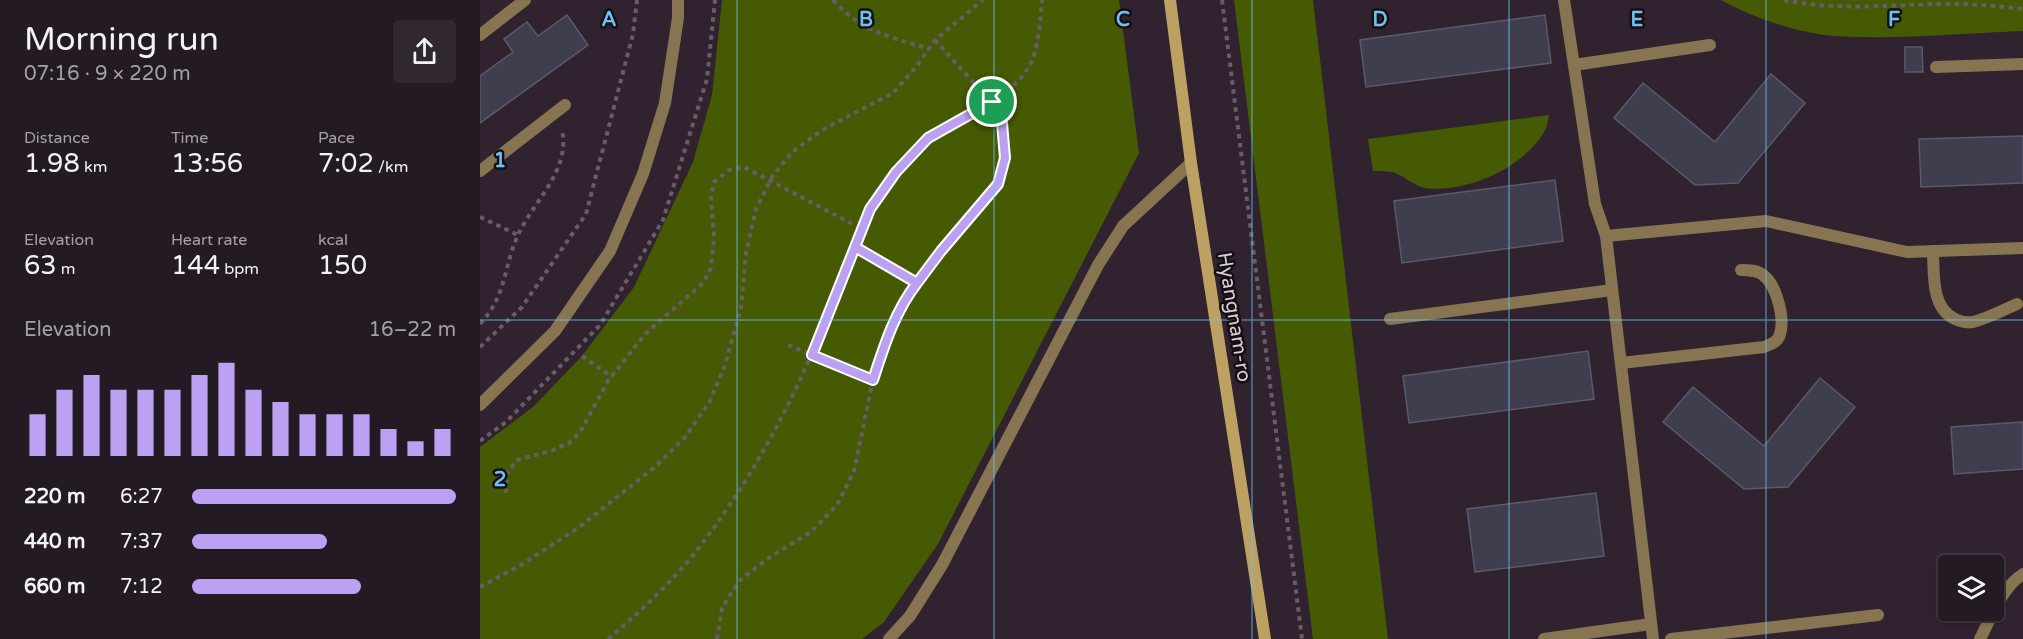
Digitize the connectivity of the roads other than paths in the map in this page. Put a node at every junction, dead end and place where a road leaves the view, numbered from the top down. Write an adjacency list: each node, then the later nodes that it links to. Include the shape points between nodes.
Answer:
1 (525, 0): 5 (street)
2 (678, 0): 21 (street, via 665,103 643,174 610,251 555,332)
3 (1170, 0): 11 (street, Hyangnam-ro)
4 (1564, 0): 8 (street)
5 (480, 35)
6 (1710, 45): 8 (street)
7 (2023, 64): 9 (street)
8 (1574, 65): 13 (street, via 1595,204)
9 (1936, 67)
10 (561, 108): 12 (street)
11 (1191, 163): 25 (street, via 1123,226 1098,264 942,565 910,616); 26 (street, Hyangnam-ro)
12 (480, 171)
13 (1606, 236): 15 (street, via 1767,221 1907,252); 17 (street)
14 (2023, 248): 15 (street)
15 (1933, 251): 18 (street, via 1936,291 1951,317 1974,322)
16 (1741, 270): 20 (street, via 1762,274 1776,292 1779,333 1772,344)
17 (1612, 290): 19 (street); 20 (street)
18 (2017, 304)
19 (1390, 319)
20 (1621, 363): 24 (street)
21 (480, 405)
22 (2023, 574): 30 (street, via 2004,595)
23 (1878, 615): 29 (street)
24 (1651, 624): 27 (street); 28 (street)
25 (890, 639)
26 (1265, 639)
27 (1544, 639)
28 (1653, 639)
29 (1671, 639)
30 (1980, 639)

